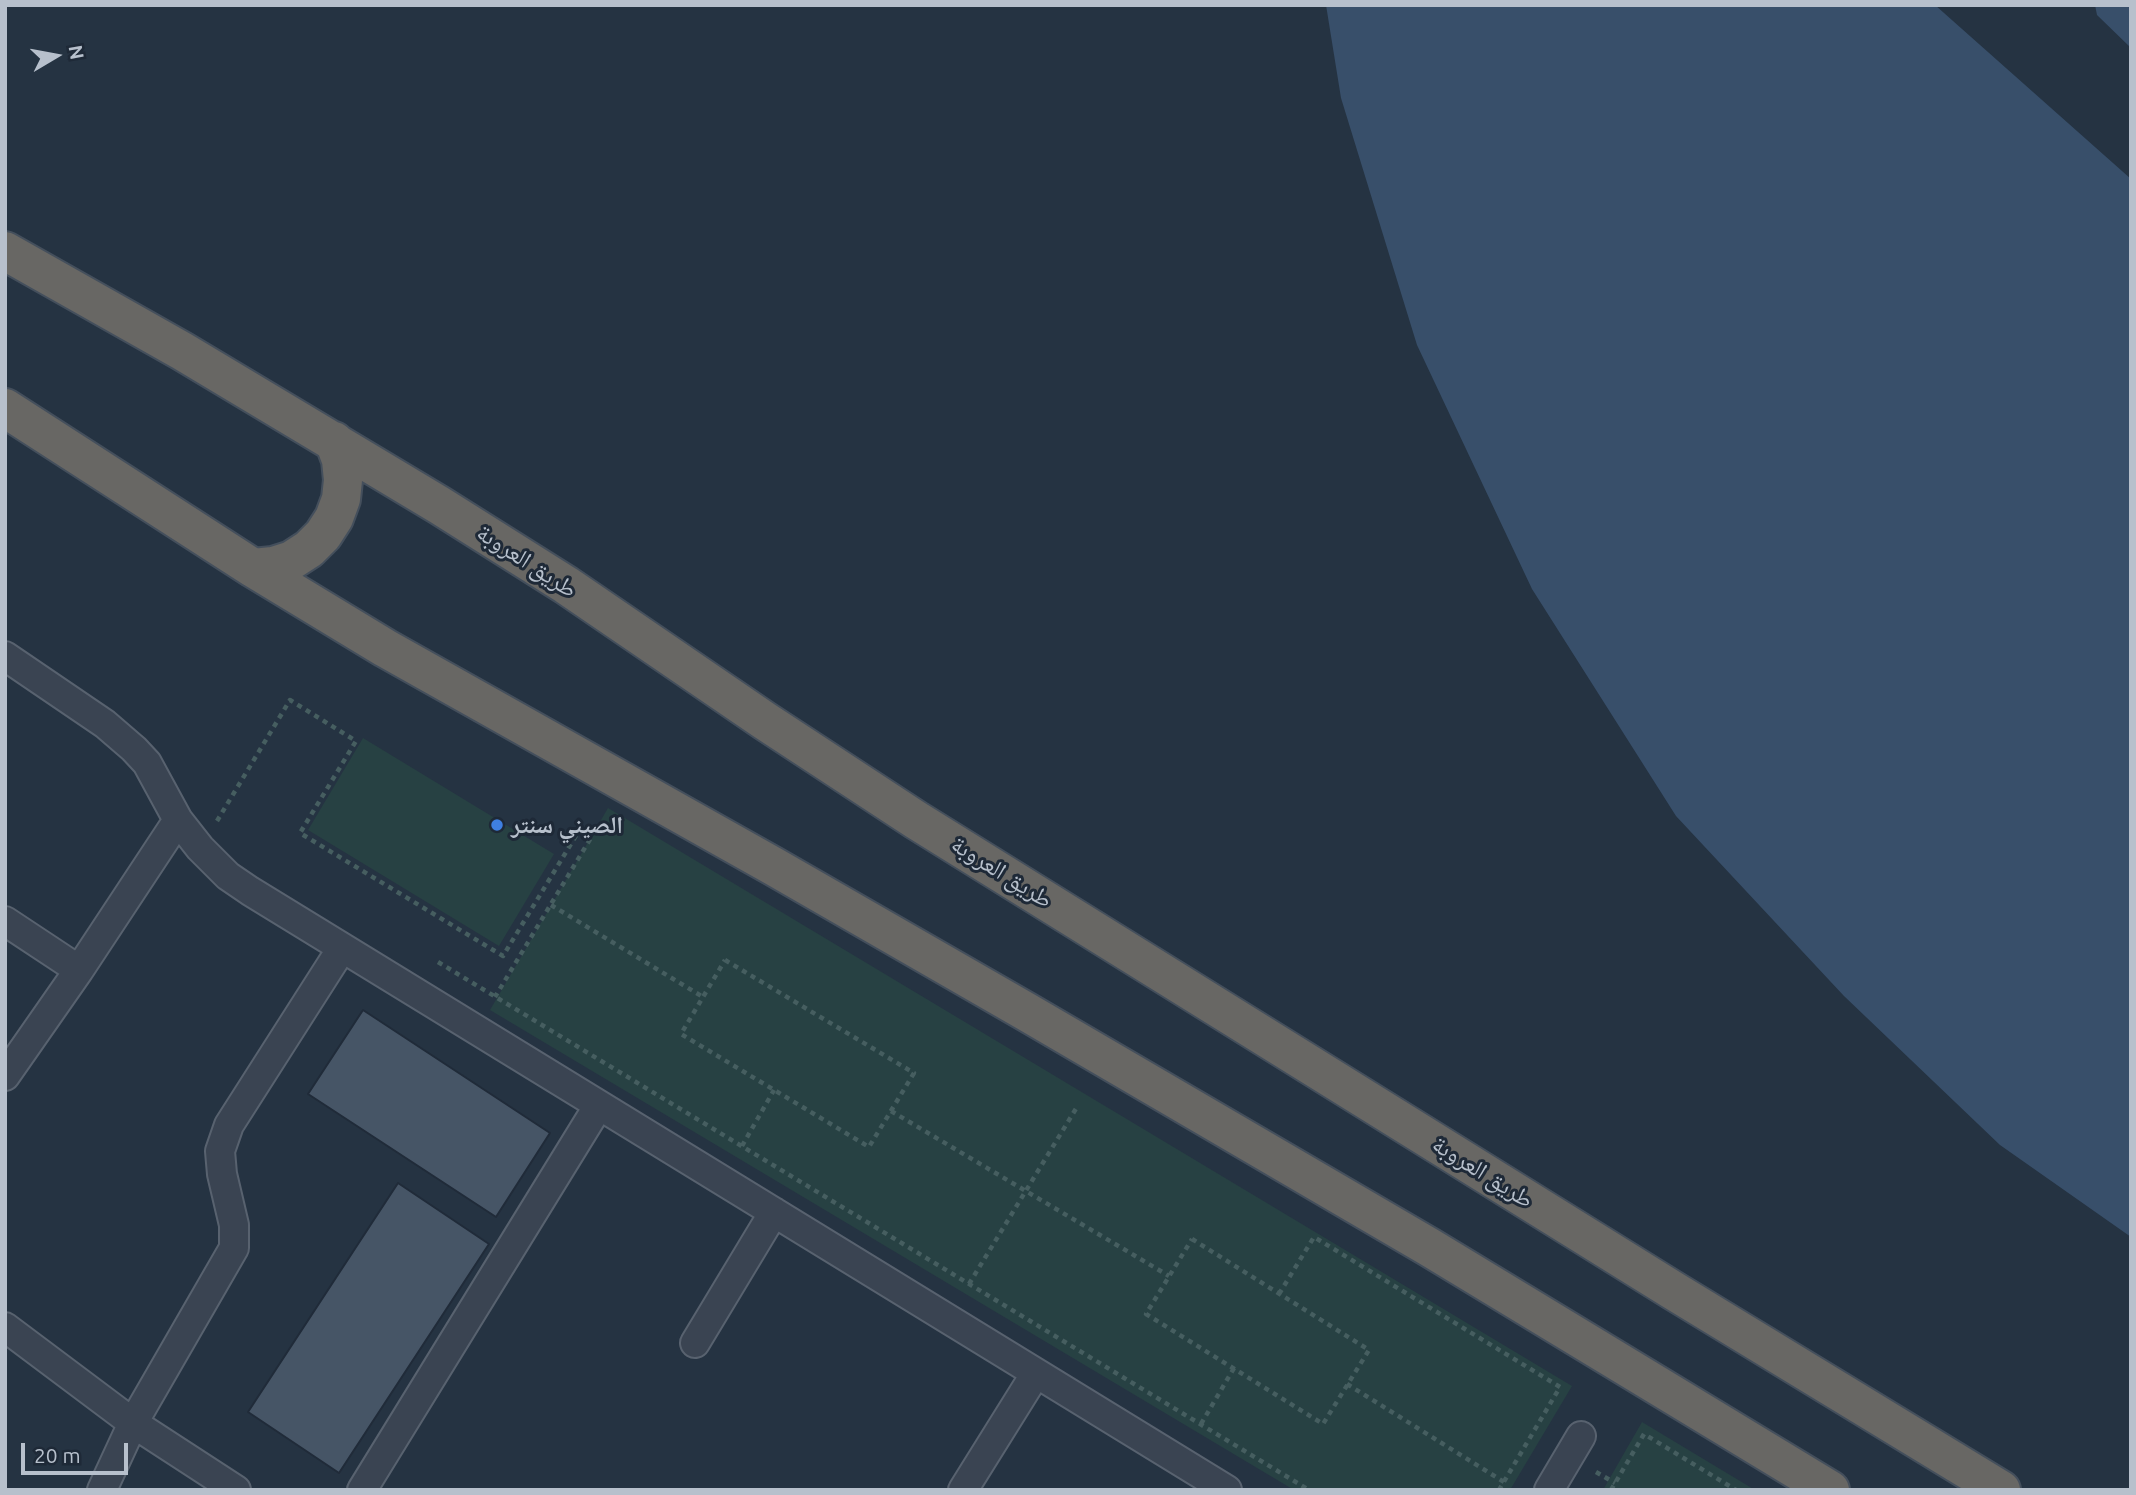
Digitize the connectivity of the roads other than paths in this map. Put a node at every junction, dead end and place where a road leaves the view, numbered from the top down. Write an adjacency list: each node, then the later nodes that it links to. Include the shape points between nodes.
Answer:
1 (5, 251): 3 (highway, طريق العروبة)
2 (5, 408): 4 (highway)
3 (334, 441): 4 (highway, via 343,480 334,518 300,555); 26 (highway, طريق العروبة, via 566,586 916,820)
4 (253, 568): 25 (highway, via 1429,1247)
5 (5, 656): 6 (street, via 134,749 158,779)
6 (178, 820): 8 (street, via 229,876); 9 (street)
7 (5, 921): 9 (street)
8 (342, 948): 11 (street); 16 (street, via 229,1125 220,1150 234,1248)
9 (79, 970): 10 (street)
10 (5, 1076)
11 (599, 1105): 12 (street); 21 (street)
12 (774, 1212): 14 (street); 15 (street)
13 (5, 1327): 16 (street)
14 (695, 1343)
15 (1036, 1373): 18 (street); 22 (street)
16 (133, 1423): 19 (street); 20 (street)
17 (1581, 1436): 24 (street)
18 (1192, 1480): 23 (street)
19 (102, 1490)
20 (236, 1490)
21 (362, 1490)
22 (964, 1490)
23 (1227, 1490)
24 (1549, 1490)
25 (1830, 1490)
26 (2001, 1490)

